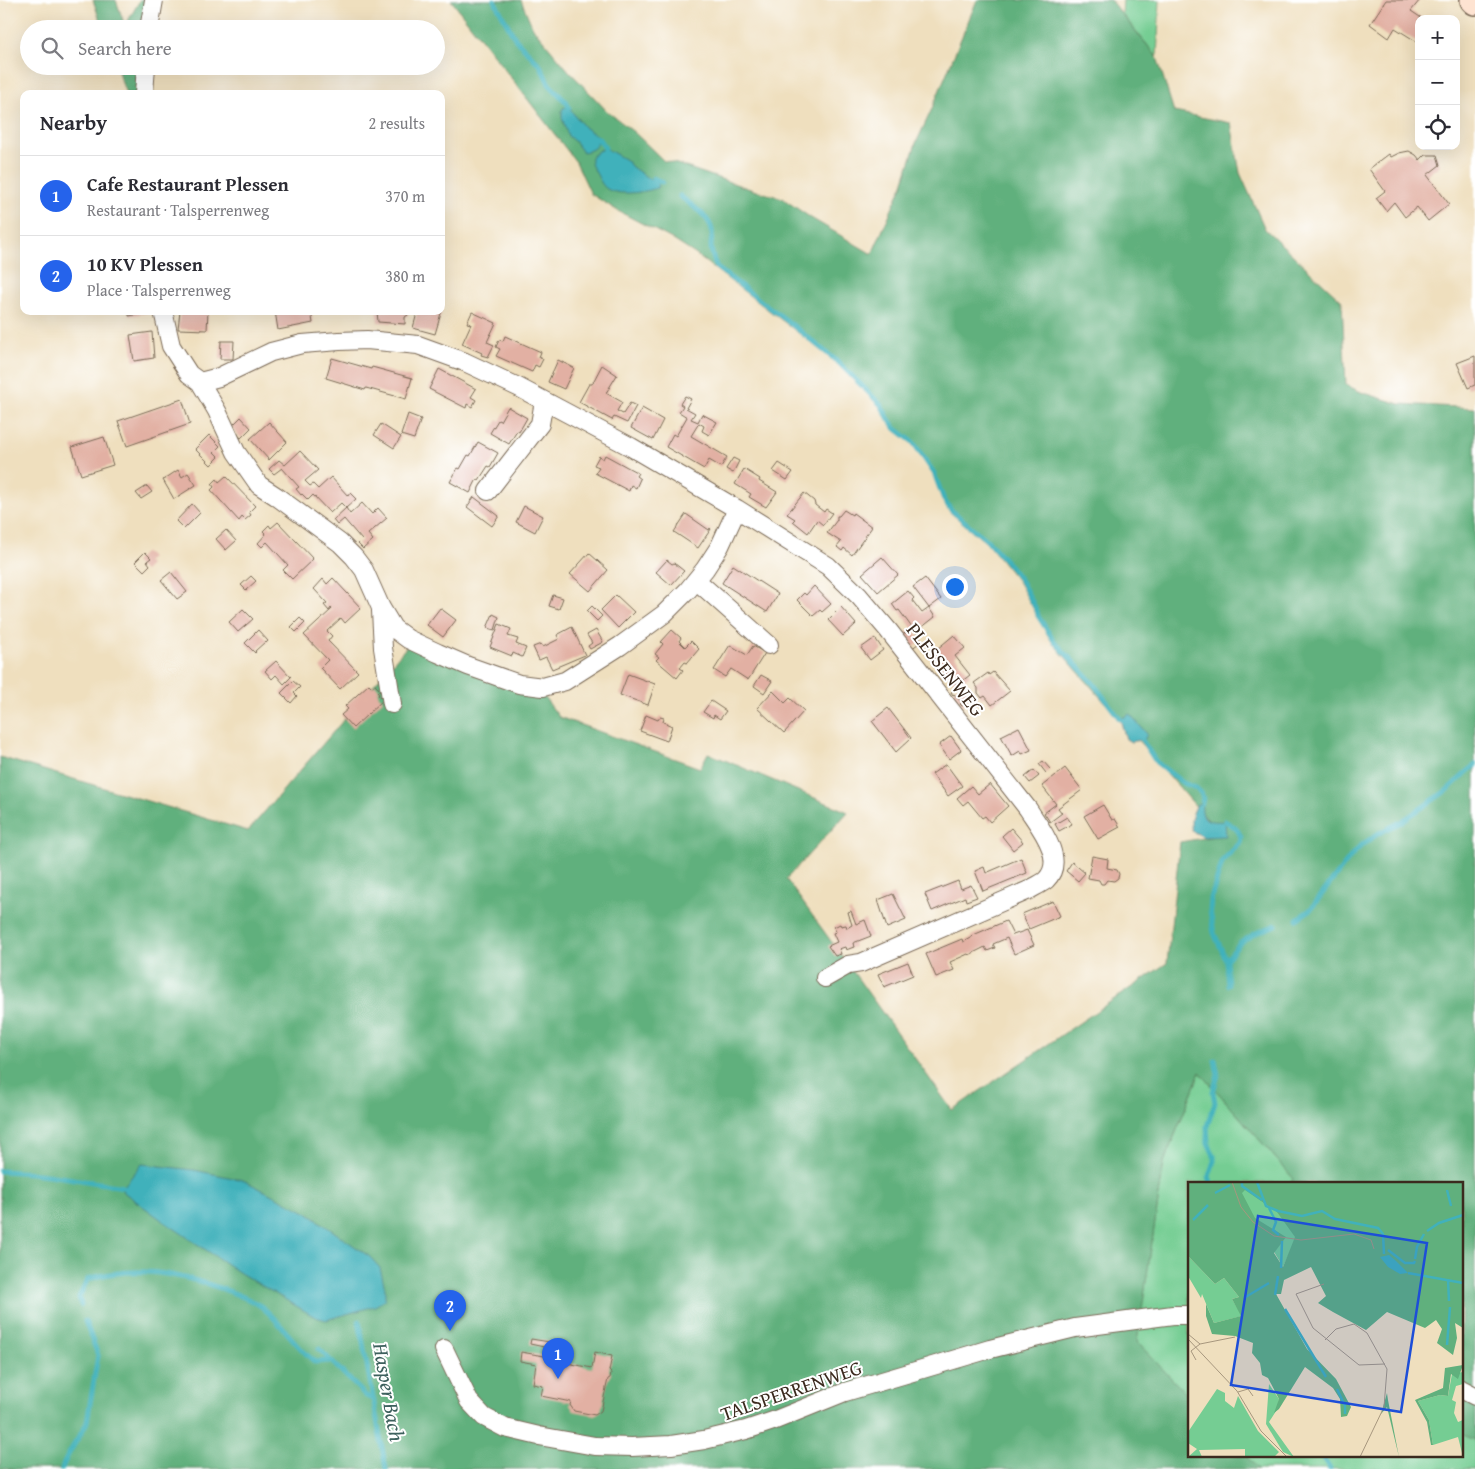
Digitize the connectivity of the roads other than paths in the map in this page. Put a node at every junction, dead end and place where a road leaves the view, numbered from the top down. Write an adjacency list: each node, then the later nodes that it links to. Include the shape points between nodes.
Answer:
1 (154, 0): 2 (street)
2 (151, 20)
3 (145, 75): 4 (street)
4 (144, 90)
5 (164, 315): 6 (street, via 171,346 189,374)
6 (200, 382): 7 (street, PLESSENWEG, via 219,377 270,352 302,344 367,340 418,345 465,362); 11 (street, via 236,452 259,485 340,543 364,570)
7 (544, 401): 8 (street, via 540,424); 9 (street, PLESSENWEG)
8 (488, 491)
9 (737, 509): 10 (street, via 720,546); 14 (street, PLESSENWEG, via 828,566 859,596 1028,809 1045,834 1052,853 1050,875 1029,890)
10 (696, 580): 11 (street, via 664,614 620,646 565,680 543,687 520,684 468,666 408,639 393,628); 12 (street)
11 (381, 608): 13 (street, via 383,648)
12 (769, 645)
13 (392, 704)
14 (825, 978)
15 (1188, 1315): 16 (street, TALSPERRENWEG, via 1075,1328 990,1349 845,1392 746,1430 704,1440 651,1446 595,1446 505,1428 484,1417 469,1401)
16 (444, 1349)
17 (1462, 1390): 18 (street)
18 (1475, 1396)

